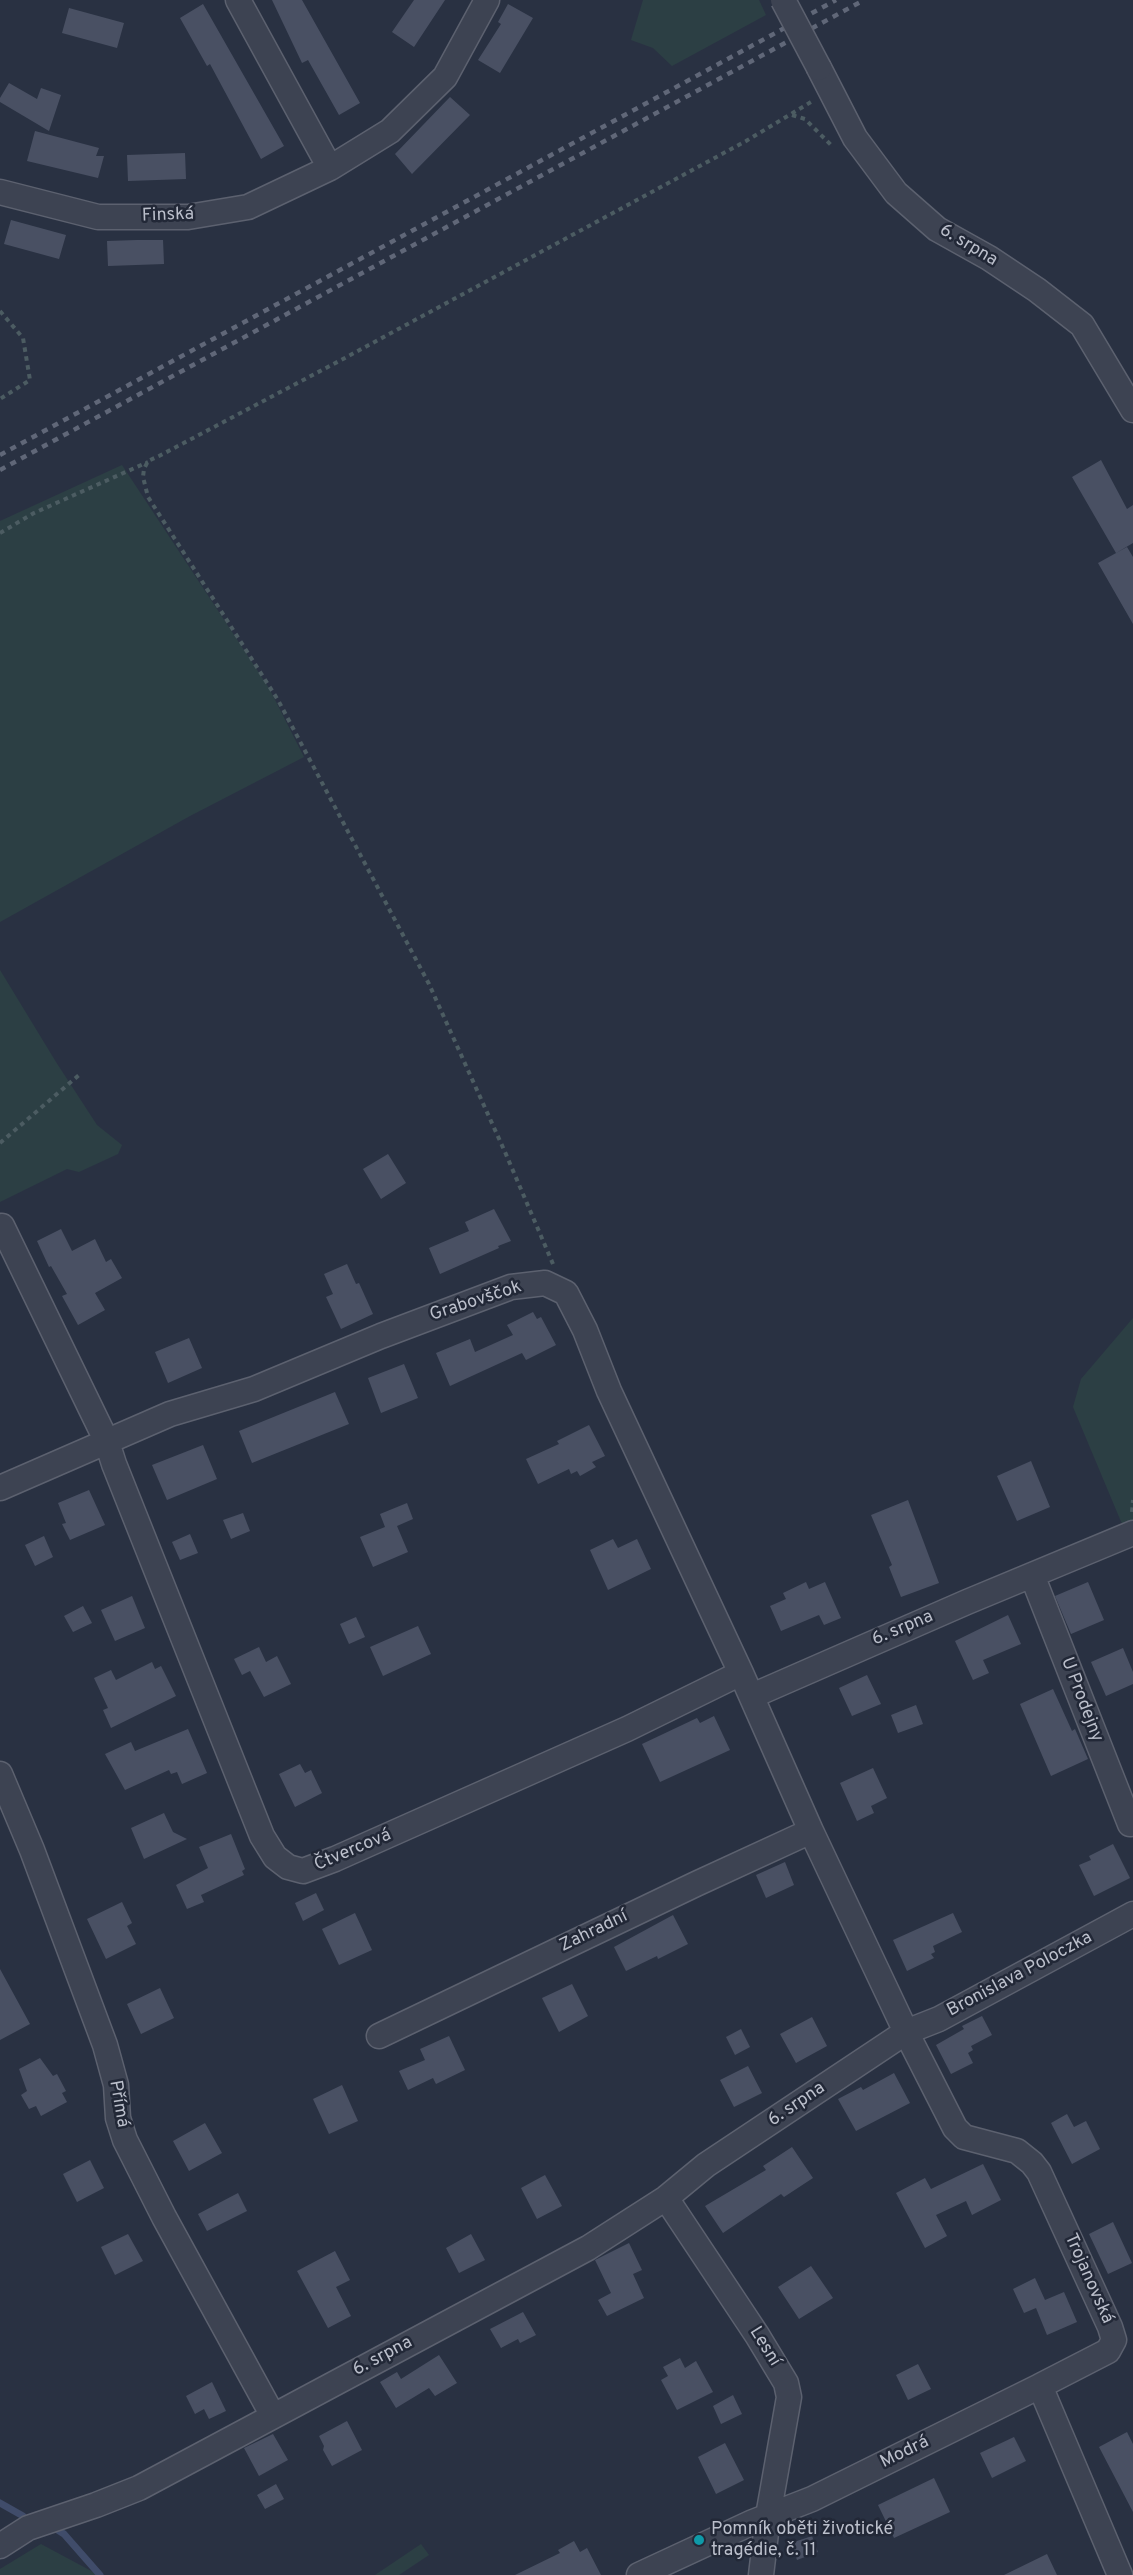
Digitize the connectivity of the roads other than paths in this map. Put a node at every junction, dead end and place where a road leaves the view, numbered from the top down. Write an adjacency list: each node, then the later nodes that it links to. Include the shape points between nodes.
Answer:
1 (238, 0): 4 (street)
2 (487, 0): 4 (street, Finská, via 445,77 390,131)
3 (783, 0): 6 (street, 6. srpna, bridge, via 860,145 896,193 937,229 1037,290 1082,325)
4 (330, 168): 5 (street, Finská, via 248,207 189,218 98,217)
5 (0, 192)
6 (1133, 410)
7 (2, 1226): 8 (street)
8 (107, 1442): 9 (street, Grabovščok); 12 (street, Grabovščok, via 170,1414 254,1389 511,1287 545,1283 566,1293 585,1330 609,1391); 12 (street, Čtvercová, via 262,1836 275,1857 288,1867 303,1871 335,1859 627,1729)
9 (0, 1488)
10 (1133, 1533): 11 (street, 6. srpna)
11 (1032, 1575): 13 (street, 6. srpna); 15 (street, U Prodejny)
12 (741, 1673): 13 (street)
13 (752, 1696): 16 (street)
14 (0, 1774): 22 (street, Přímá, via 105,2045 125,2140)
15 (1130, 1824)
16 (812, 1831): 18 (street); 19 (street, Zahradní)
17 (1133, 1914): 18 (street, Bronislava Poloczka, via 939,2019)
18 (906, 2032): 20 (street, 6. srpna, via 706,2165); 21 (street, Trojanovská, via 955,2128 964,2138 1017,2151 1039,2172 1110,2327 1114,2340 1108,2351)
19 (378, 2036)
20 (666, 2198): 22 (street, 6. srpna, via 588,2248); 23 (street, Lesní, via 786,2382 787,2413)
21 (1040, 2385): 23 (street, Modrá, via 812,2499); 27 (street)
22 (273, 2416): 24 (street, 6. srpna, via 139,2488 28,2528)
23 (768, 2516): 25 (street); 26 (street, Lesní)
24 (0, 2546)
25 (639, 2575)
26 (761, 2575)
27 (1120, 2575)

